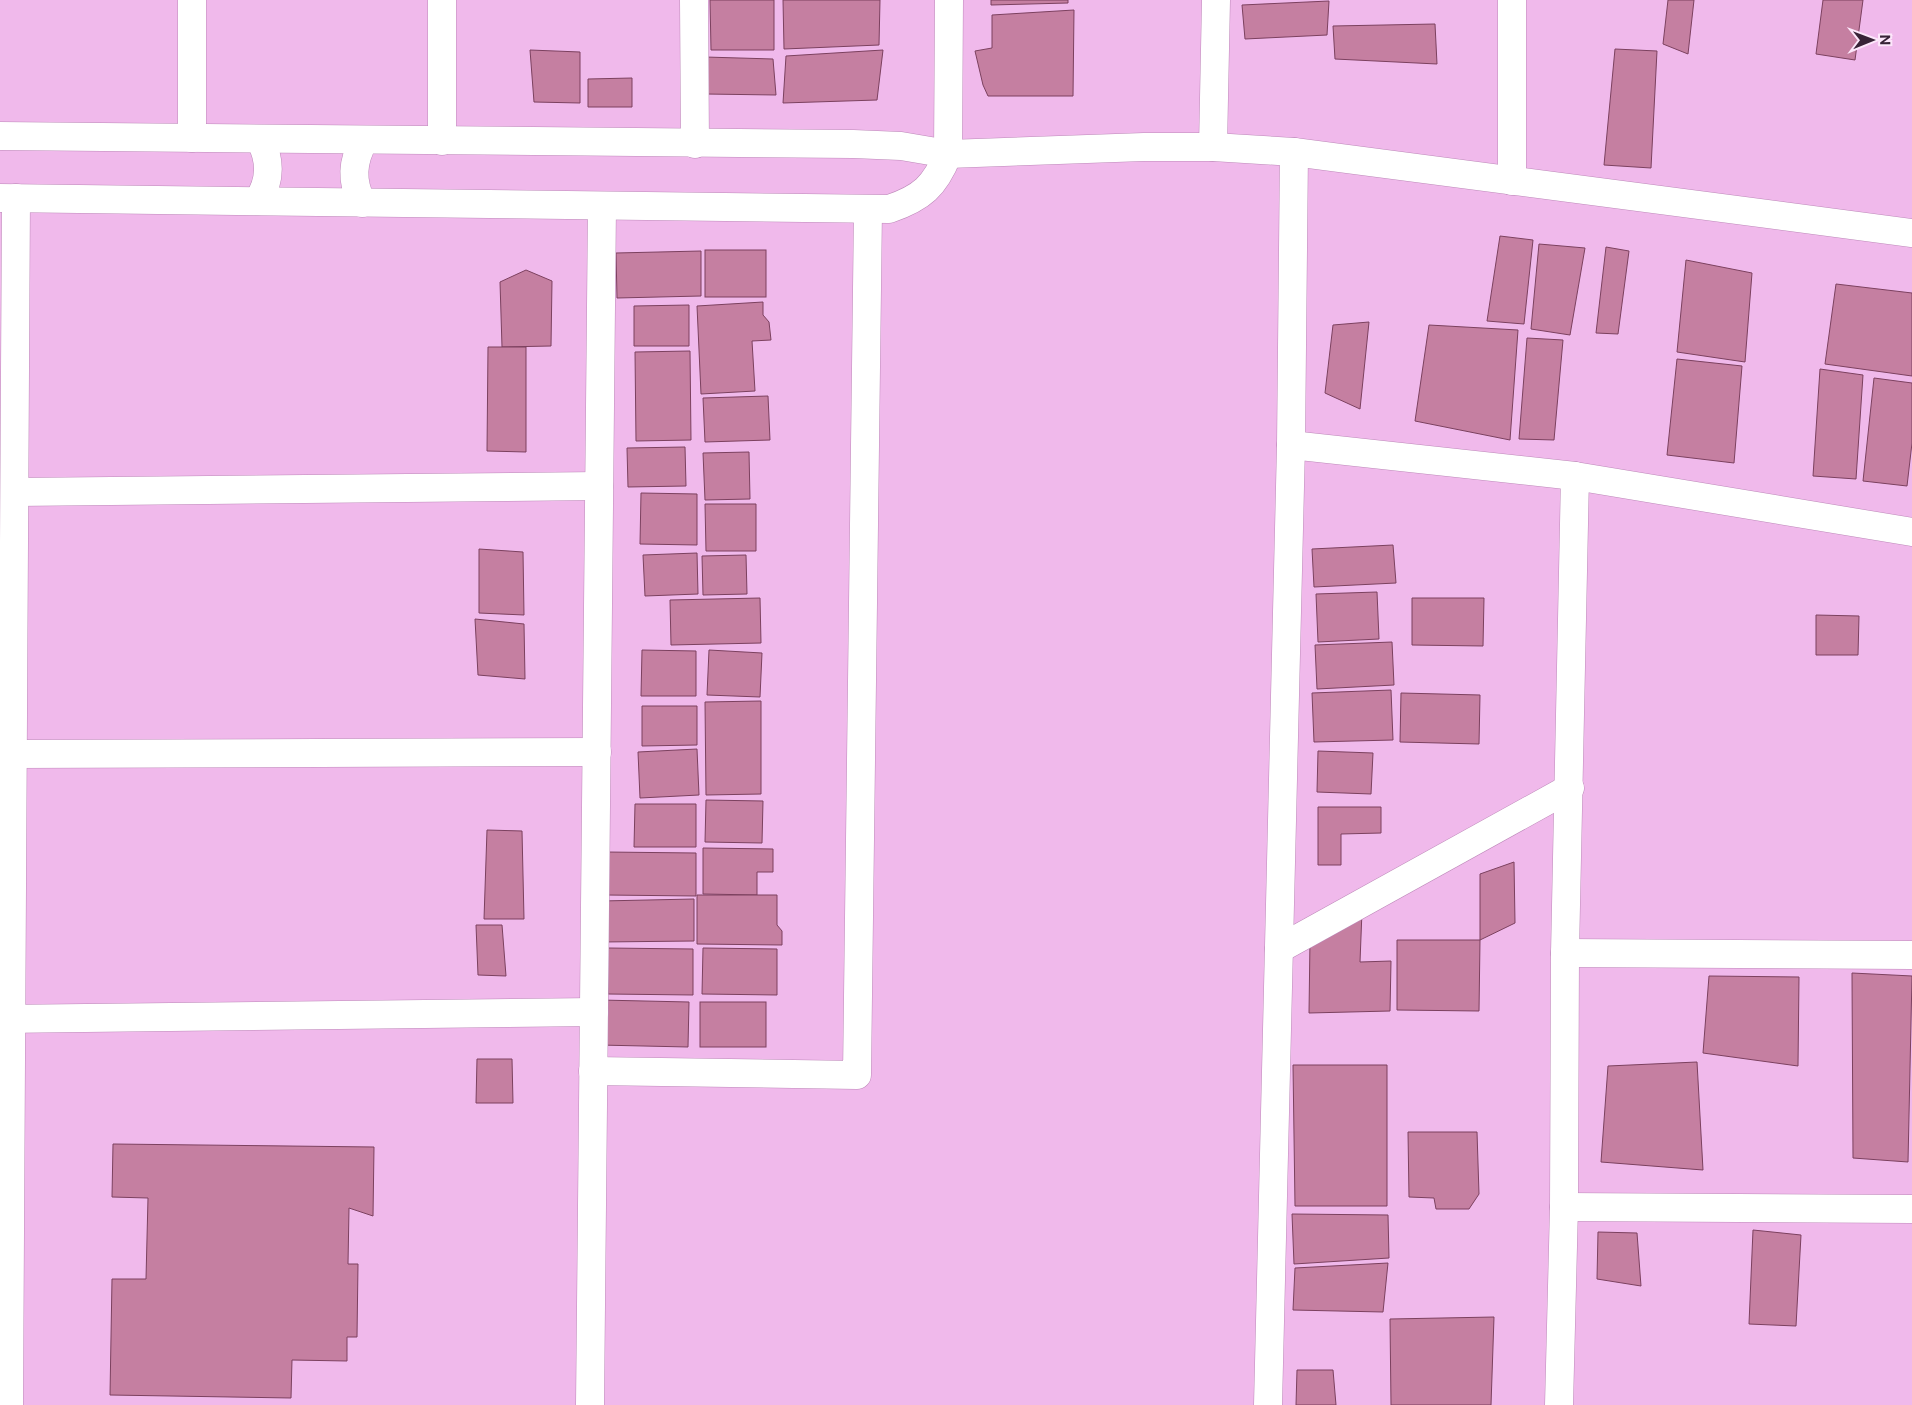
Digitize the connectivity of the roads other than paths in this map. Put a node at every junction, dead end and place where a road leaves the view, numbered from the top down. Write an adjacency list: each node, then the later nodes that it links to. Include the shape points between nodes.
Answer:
1 (192, 0): 8 (street)
2 (442, 0): 11 (street)
3 (694, 0): 12 (street)
4 (948, 0): 15 (street)
5 (1216, 0): 13 (street)
6 (1512, 0): 16 (street)
7 (0, 136): 8 (street)
8 (192, 138): 9 (street)
9 (260, 139): 10 (street); 18 (street, via 269,164 265,190)
10 (364, 140): 11 (street); 19 (street, via 354,171 356,191)
11 (442, 141): 12 (street)
12 (695, 144): 15 (street, via 876,145)
13 (1213, 147): 14 (street); 15 (street, via 1144,146)
14 (1294, 152): 16 (street); 23 (street)
15 (948, 154): 21 (street, via 940,174 927,190 910,202 889,209)
16 (1512, 181): 22 (street)
17 (8, 198): 18 (street); 26 (street)
18 (258, 201): 19 (street)
19 (362, 203): 20 (street)
20 (602, 206): 21 (street); 25 (street)
21 (868, 210): 36 (street, via 857,1075)
22 (1912, 233)
23 (1291, 445): 24 (street); 31 (street)
24 (1575, 476): 27 (street); 30 (street)
25 (599, 486): 26 (street); 28 (street)
26 (15, 492): 29 (street)
27 (1912, 532)
28 (597, 752): 29 (street); 34 (street)
29 (14, 754): 35 (street)
30 (1570, 788): 31 (street); 32 (street)
31 (1279, 950): 41 (street)
32 (1566, 954): 33 (street); 37 (street)
33 (1912, 955)
34 (594, 1012): 35 (street); 36 (street)
35 (6, 1019): 39 (street)
36 (593, 1071): 40 (street)
37 (1564, 1207): 38 (street); 42 (street)
38 (1912, 1209)
39 (9, 1405)
40 (590, 1405)
41 (1268, 1405)
42 (1559, 1405)

